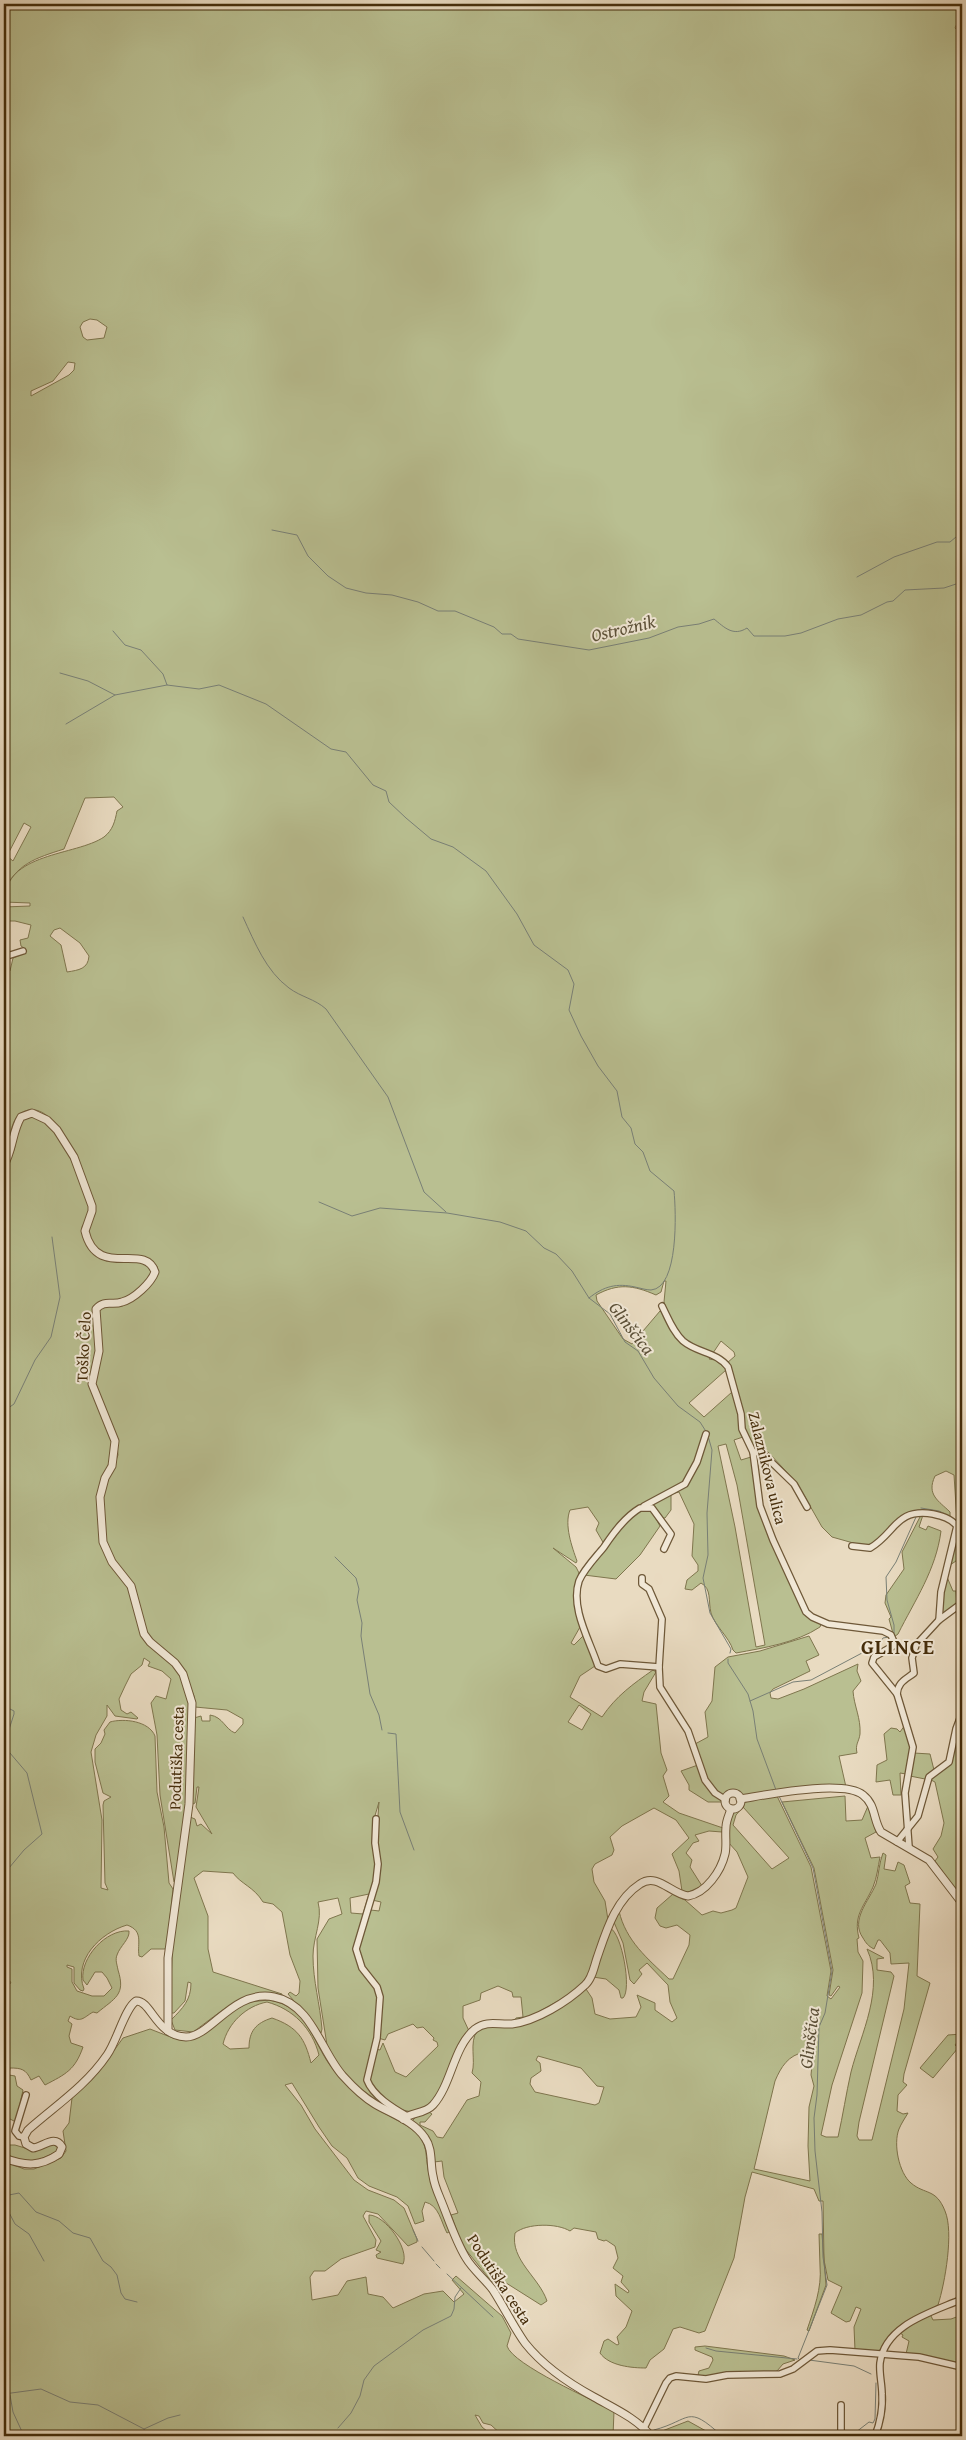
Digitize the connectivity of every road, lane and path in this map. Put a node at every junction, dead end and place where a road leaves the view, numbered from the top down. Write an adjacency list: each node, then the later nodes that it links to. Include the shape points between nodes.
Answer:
1 (23, 951): 2 (street)
2 (4, 957)
3 (4, 1165): 7 (street, Toško Čelo, via 12,1152 15,1129 21,1117 32,1113 47,1120 67,1143 90,1200 92,1211 85,1231 92,1247 108,1258 140,1258 154,1267 153,1278 129,1299 121,1303 105,1302 96,1309 99,1351 92,1384 113,1433)
4 (662, 1306): 6 (street, Zalaznikova ulica, via 684,1342 715,1356 728,1367 742,1429)
5 (706, 1434): 8 (street, via 697,1462 685,1484)
6 (753, 1452): 9 (street, via 762,1453 794,1484); 16 (street, Zalaznikova ulica, via 757,1495 763,1515 806,1612 820,1621 891,1635 893,1646 874,1657 872,1663)
7 (115, 1455): 26 (street, Podutiška cesta, via 100,1498 106,1550 131,1586 144,1634 183,1674 192,1703 192,1774 168,1958)
8 (644, 1506): 11 (street, via 652,1508 671,1534); 15 (street, via 618,1528 581,1576 578,1590 580,1619 601,1668 627,1664 642,1668)
9 (807, 1507)
10 (852, 1546): 14 (street, via 870,1548 902,1517 912,1513 942,1516 953,1522 957,1526 941,1592)
11 (664, 1549)
12 (642, 1578): 15 (street, via 642,1584 649,1588 662,1619)
13 (962, 1603): 14 (street)
14 (939, 1620): 16 (street, via 916,1645 912,1658 914,1673 900,1683)
15 (659, 1667): 19 (street, via 660,1687 688,1731 705,1780 715,1793)
16 (897, 1694): 22 (street, via 912,1747 905,1793)
17 (962, 1713): 22 (street, via 949,1762 929,1777 921,1808)
18 (740, 1799): 19 (street, via 734,1794); 20 (street, via 738,1807); 23 (street, via 822,1788 848,1788 863,1795 873,1807 881,1832)
19 (726, 1800): 20 (street)
20 (731, 1808): 28 (street, via 726,1828 726,1853 706,1887 688,1896 654,1880 640,1883 611,1919 585,1985 536,2016 511,2024 492,2022 476,2028 461,2049 434,2104)
21 (376, 1819): 28 (street, via 376,1882 356,1949 362,1968 377,1987 380,1997 377,2038 367,2080 376,2094)
22 (906, 1832): 23 (street); 24 (street)
23 (897, 1842): 24 (street)
24 (909, 1847): 25 (street, via 929,1860)
25 (962, 1903)
26 (168, 2031): 28 (street, Podutiška cesta, via 185,2037 193,2036 246,2000 266,1996 283,1999 306,2018 347,2080 372,2102); 29 (street, via 159,2026 145,2004 140,2001 131,2004 115,2044 96,2071)
27 (26, 2095): 29 (street, via 15,2130)
28 (405, 2118): 37 (street, Podutiška cesta, via 429,2145 433,2176 459,2246 493,2290 526,2343 565,2380)
29 (24, 2137): 30 (street, via 26,2144 33,2148 54,2140 62,2147 61,2152 33,2166)
30 (4, 2158)
31 (962, 2299): 32 (street, via 908,2324)
32 (884, 2353): 33 (street); 34 (street); 35 (street)
33 (872, 2354): 34 (street); 37 (street, via 817,2351 780,2374 670,2378)
34 (880, 2364): 41 (street, via 882,2405)
35 (962, 2367)
36 (841, 2405): 38 (street)
37 (644, 2428): 39 (street, Podutiška cesta)
38 (841, 2435): 40 (street)
39 (651, 2436)
40 (824, 2436)
41 (875, 2436)

